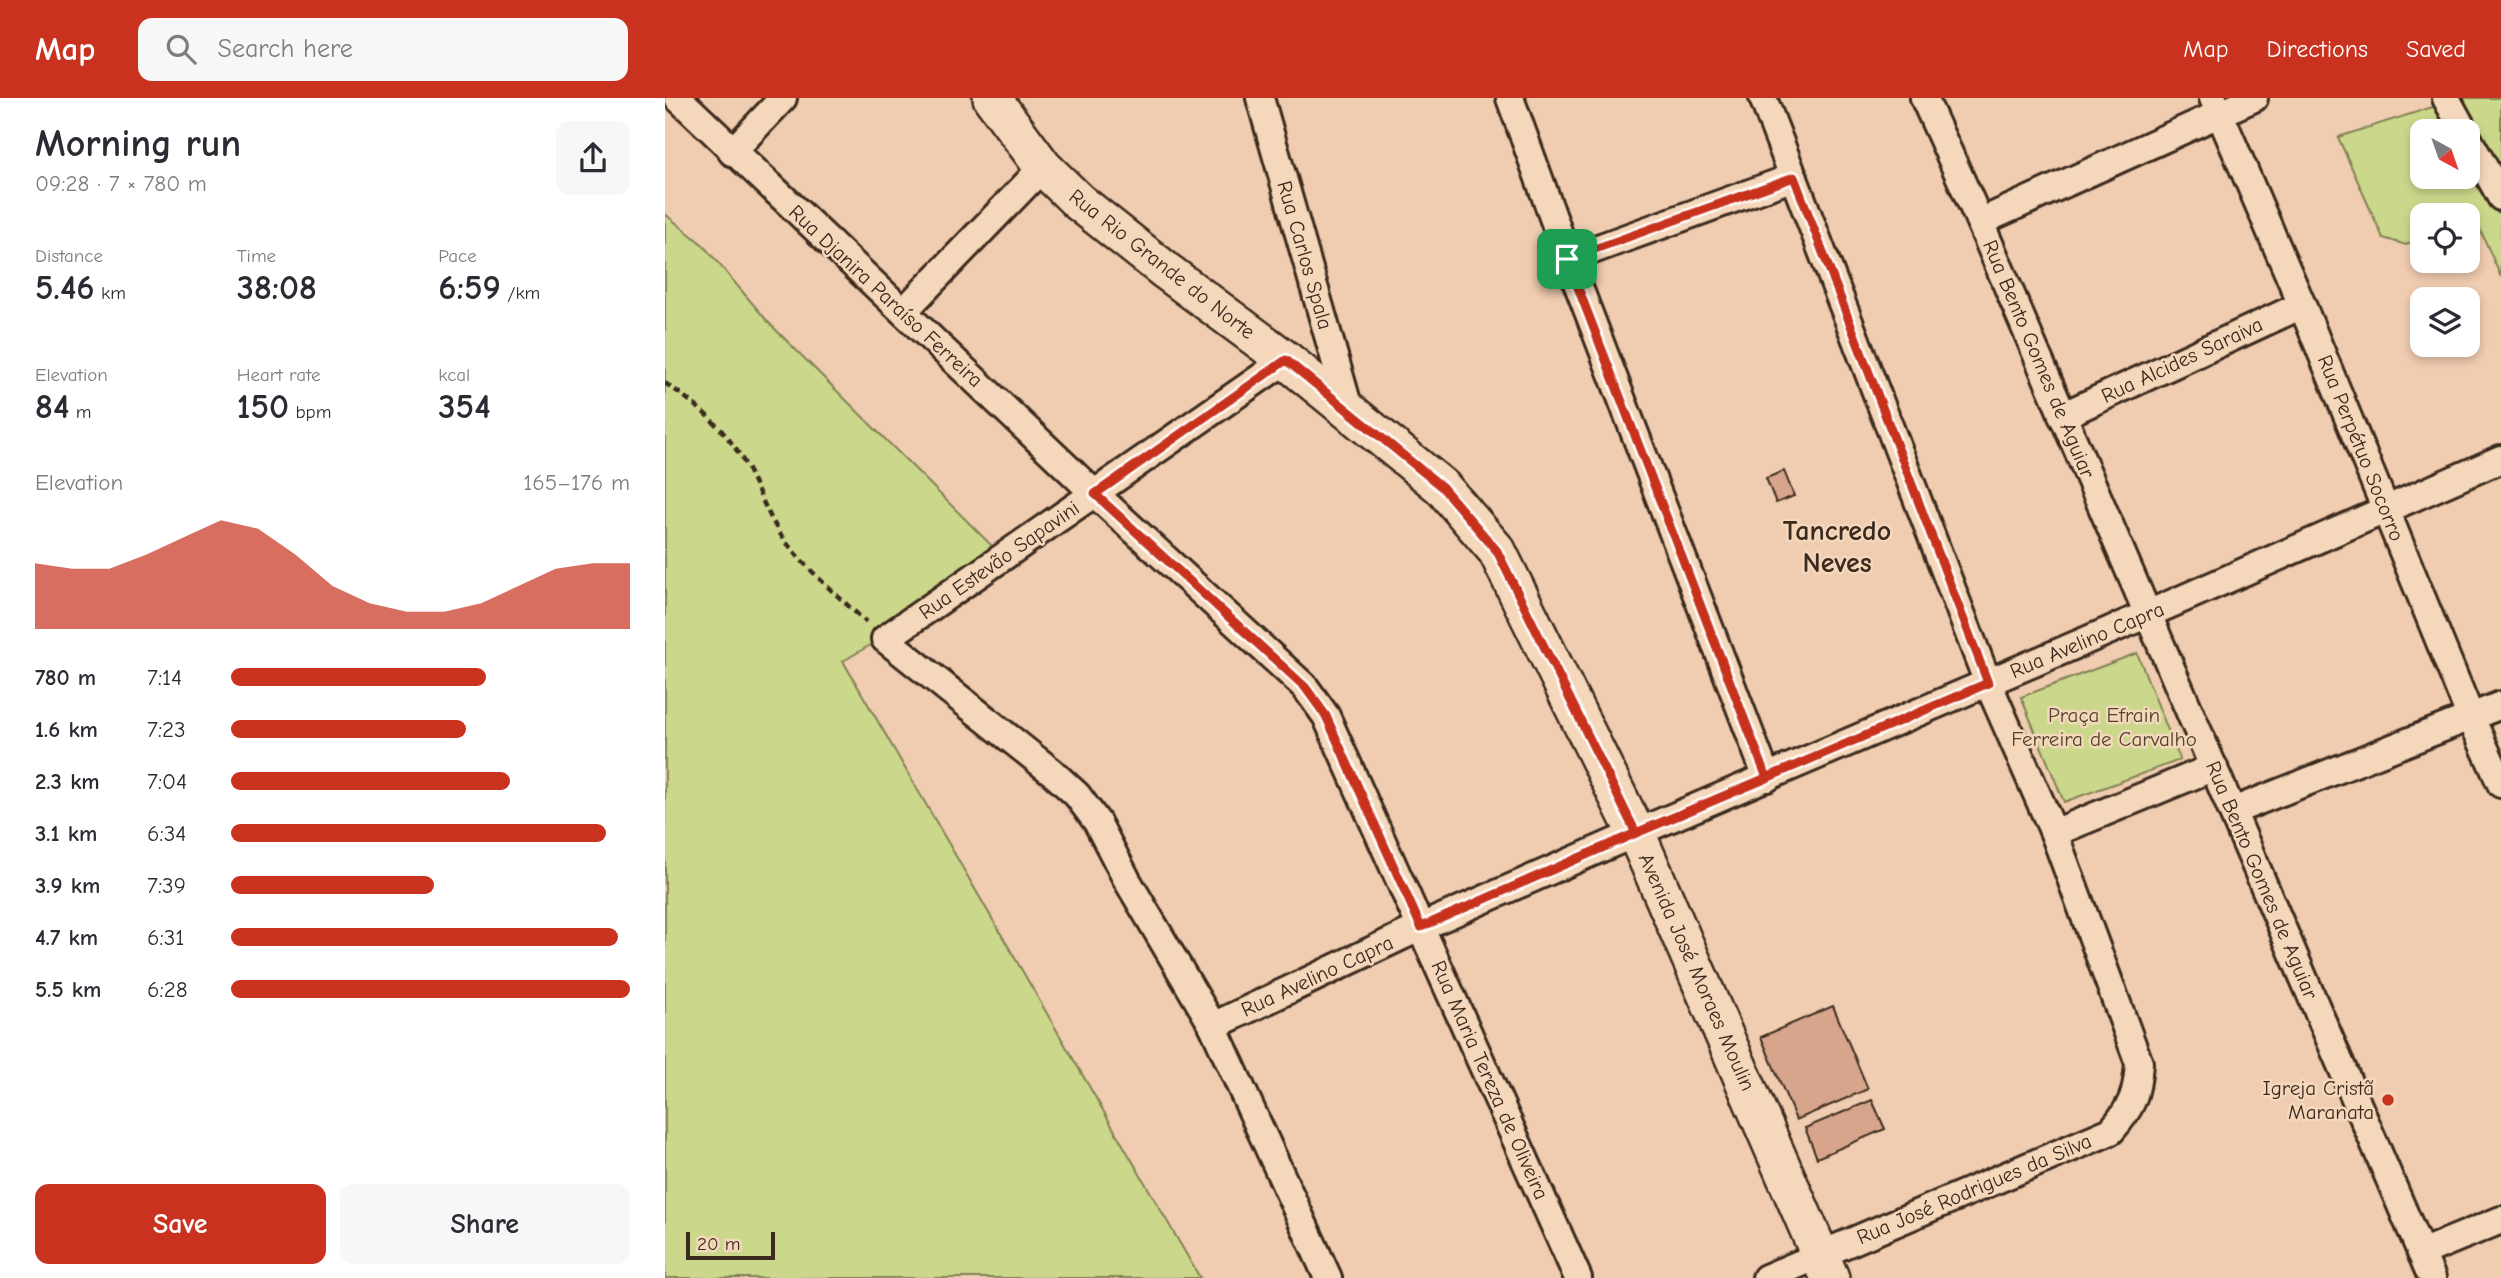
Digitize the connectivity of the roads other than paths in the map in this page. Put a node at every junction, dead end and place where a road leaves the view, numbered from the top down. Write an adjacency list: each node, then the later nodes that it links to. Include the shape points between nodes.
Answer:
1 (678, 98): 12 (street, Rua Djanira Paraíso Ferreira)
2 (783, 98): 12 (street)
3 (992, 98): 14 (main road, Rua Rio Grande do Norte)
4 (1260, 98): 22 (street, Rua Carlos Spala)
5 (1510, 98): 18 (street)
6 (1763, 98): 15 (street)
7 (1924, 98): 17 (street, Rua Bento Gomes de Aguiar)
8 (2254, 98): 10 (street)
9 (2446, 98): 11 (street)
10 (2216, 105): 17 (street); 19 (street, Rua Perpétuo Socorro)
11 (2457, 119)
12 (732, 152): 20 (street, Rua Djanira Paraíso Ferreira)
13 (2480, 160): 16 (street)
14 (1043, 167): 20 (street); 21 (main road, Rua Rio Grande do Norte, via 1079,202)
15 (1794, 177): 18 (street); 28 (street)
16 (2501, 197)
17 (1980, 222): 23 (street, Rua Bento Gomes de Aguiar)
18 (1567, 259): 32 (street)
19 (2302, 305): 23 (street, Rua Alcides Saraiva); 26 (street, Rua Perpétuo Socorro)
20 (904, 311): 25 (street, Rua Djanira Paraíso Ferreira)
21 (1286, 360): 22 (main road, Rua Rio Grande do Norte); 25 (street, Rua Estevão Sapavini)
22 (1350, 412): 35 (main road, Avenida José Moraes Moulin, via 1442,487 1497,551)
23 (2063, 416): 27 (street, Rua Bento Gomes de Aguiar)
24 (2501, 459): 26 (street, Rua Avelino Capra)
25 (1095, 494): 37 (street, Rua Maria Tereza de Oliveira, via 1305,687 1326,716); 38 (street, Rua Estevão Sapavini, via 885,639 1077,795 1097,822)
26 (2386, 510): 27 (street, Rua Avelino Capra); 30 (street, Rua Perpétuo Socorro)
27 (2148, 614): 28 (street, Rua Avelino Capra); 31 (street, Rua Bento Gomes de Aguiar)
28 (1988, 683): 32 (street, Rua Avelino Capra); 36 (street)
29 (2501, 705): 30 (street)
30 (2471, 718): 33 (street, Rua Perpétuo Socorro); 34 (street)
31 (2214, 767): 34 (street, Rua Bento Gomes de Aguiar); 36 (street)
32 (1767, 778): 35 (street, Rua Avelino Capra)
33 (2501, 785)
34 (2233, 811): 40 (street, Rua Bento Gomes de Aguiar)
35 (1636, 833): 37 (street, Rua Avelino Capra); 41 (main road, Avenida José Moraes Moulin)
36 (2054, 833): 41 (street, Rua José Rodrigues da Silva, via 2139,1063 2137,1091 2128,1112 2111,1131)
37 (1421, 927): 38 (street, Rua Avelino Capra); 43 (street, Rua Maria Tereza de Oliveira)
38 (1213, 1026): 42 (street)
39 (2501, 1220): 40 (street)
40 (2421, 1252): 45 (street, Rua Bento Gomes de Aguiar)
41 (1825, 1266): 44 (street, Rua José Rodrigues da Silva)
42 (1328, 1278)
43 (1578, 1278)
44 (1766, 1278)
45 (2432, 1278)

